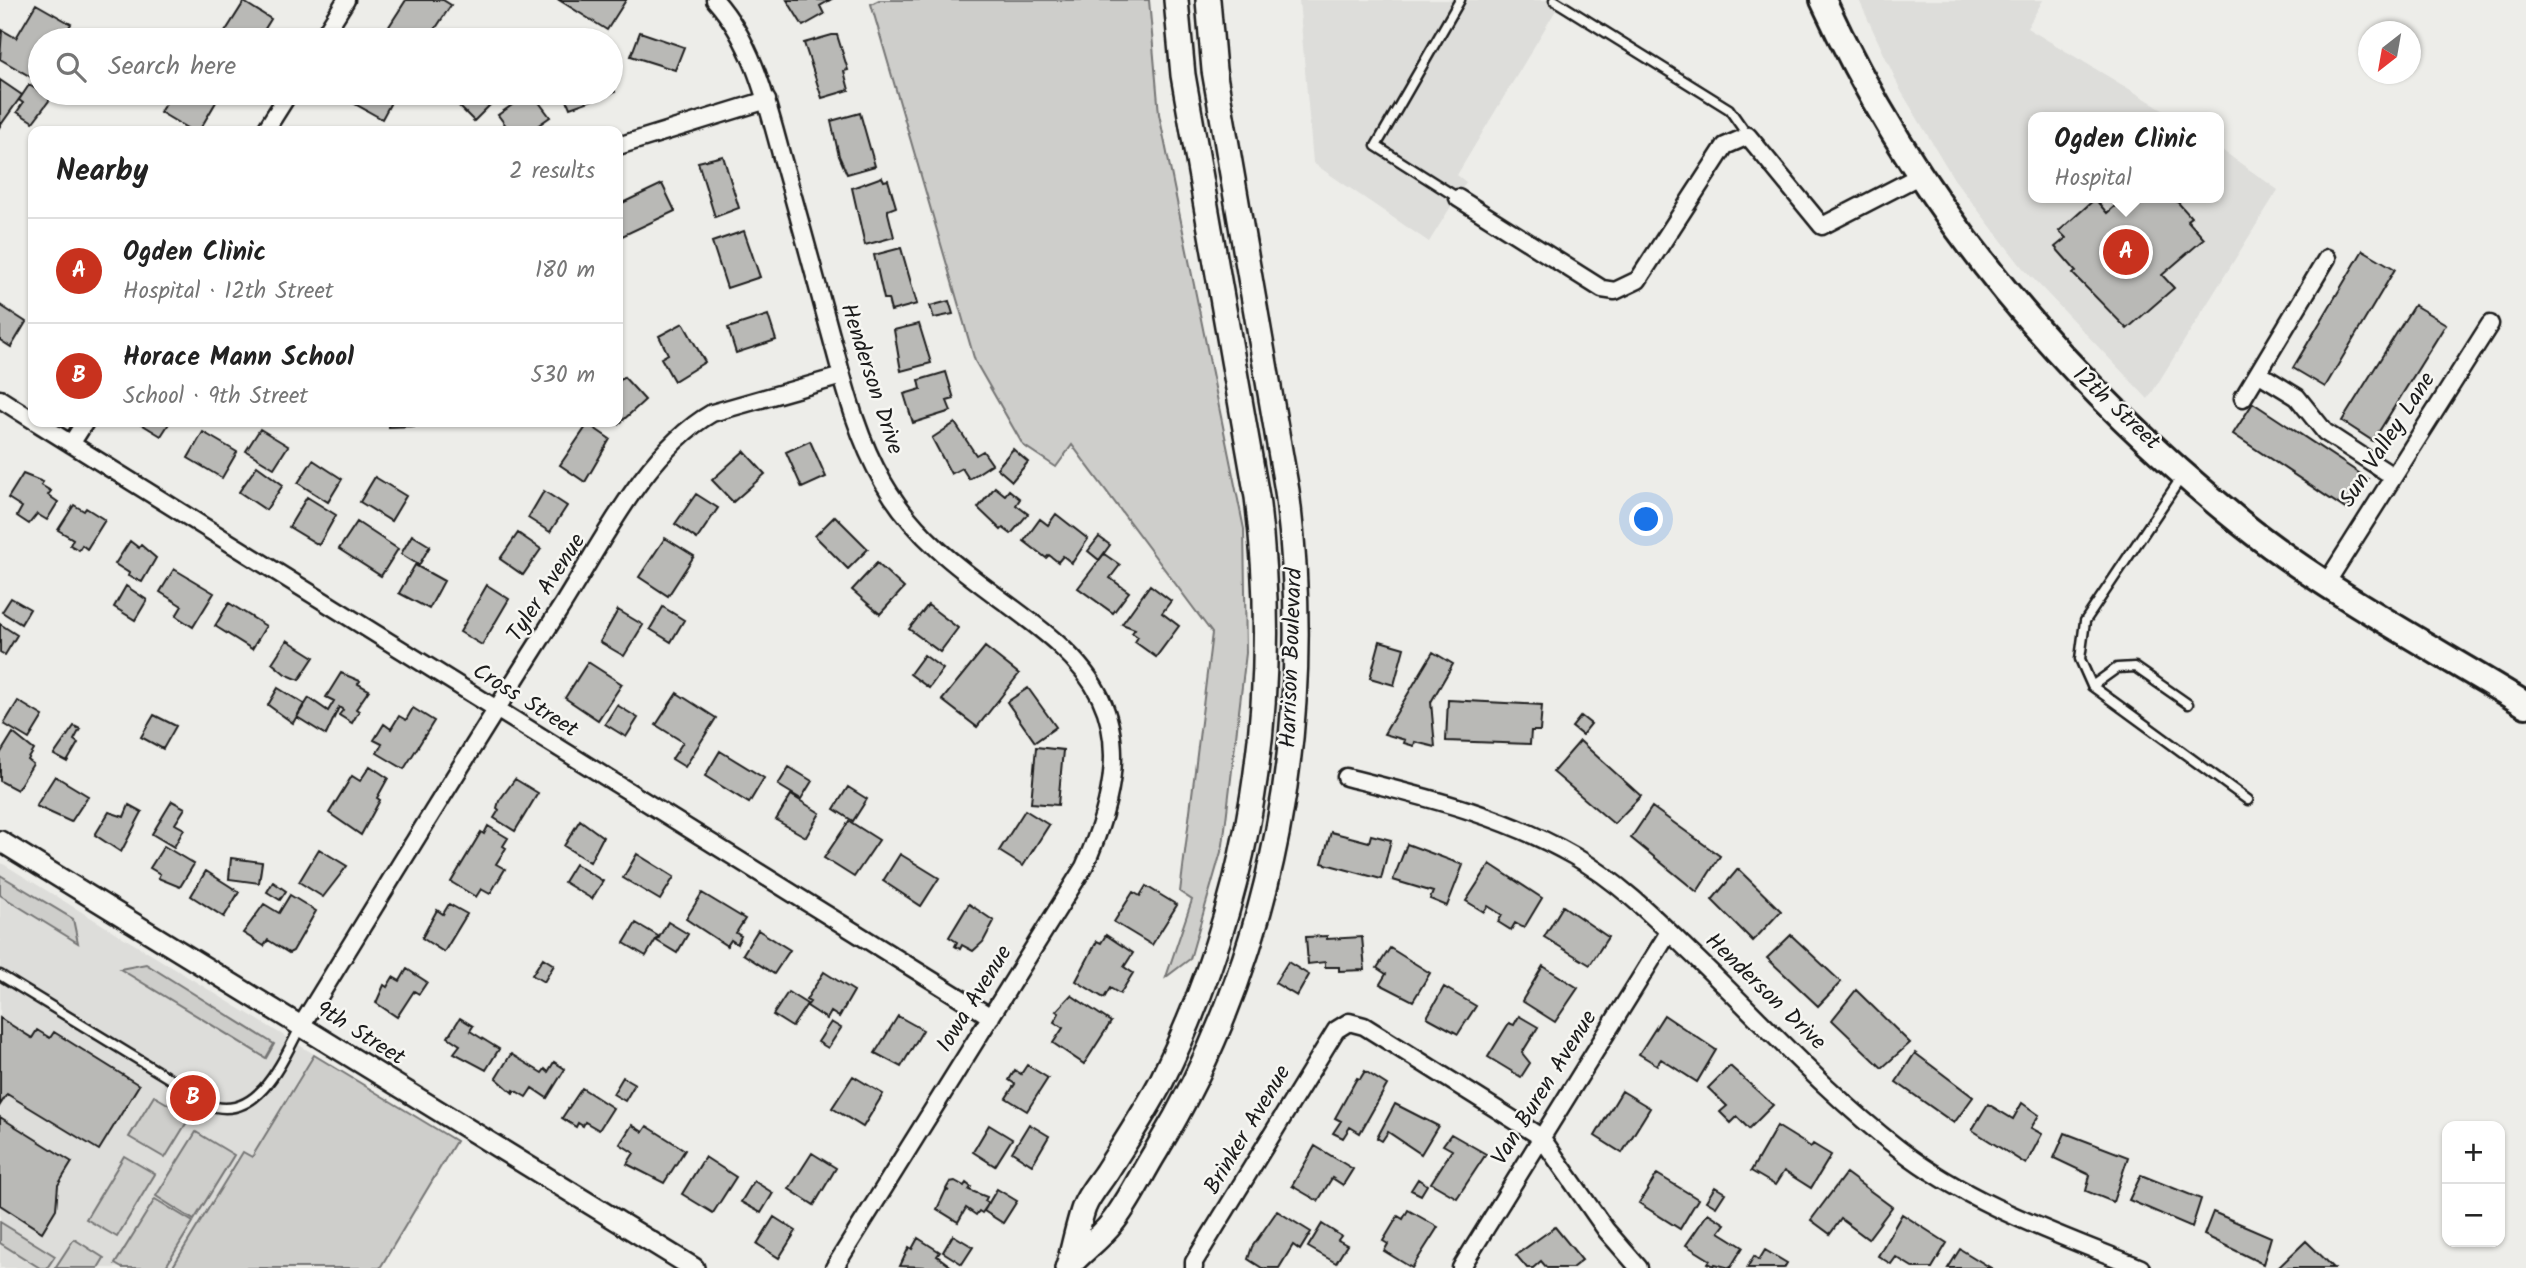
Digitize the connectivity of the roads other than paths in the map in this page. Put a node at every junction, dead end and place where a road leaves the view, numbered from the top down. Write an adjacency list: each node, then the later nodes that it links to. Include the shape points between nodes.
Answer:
1 (346, 0): 8 (street)
2 (715, 0): 9 (street, Henderson Drive, via 742,37)
3 (1176, 0): 42 (main road, Harrison Boulevard, via 1183,75 1265,564 1263,734 1244,852 1217,946 1161,1081 1085,1205)
4 (1208, 0): 42 (main road, Harrison Boulevard, via 1214,71 1295,559 1297,675 1286,793 1275,854 1248,950 1187,1096 1112,1223)
5 (1460, 0): 15 (lane, via 1376,146)
6 (1554, 0): 12 (lane, via 1729,109)
7 (1823, 0): 14 (main road, 12th Street, via 1851,61)
8 (328, 28)
9 (766, 100): 13 (street); 19 (street, Henderson Drive)
10 (281, 105): 11 (street)
11 (268, 126)
12 (1748, 136): 14 (street, via 1822,226); 15 (street, via 1725,146 1638,280 1615,291 1602,289)
13 (623, 144)
14 (1919, 176): 26 (main road, 12th Street, via 1985,269 2049,345)
15 (1458, 198)
16 (2326, 258): 18 (street)
17 (2490, 324): 27 (street, Sun Valley Lane)
18 (2258, 373): 20 (street); 27 (street, via 2297,397 2325,432)
19 (842, 376): 32 (street, Tyler Avenue, via 727,406 695,423 675,441 634,494); 33 (street, Henderson Drive, via 871,459 898,507 938,551 1039,625 1071,656 1095,688)
20 (2243, 398)
21 (0, 399): 22 (street, Cross Street)
22 (28, 417)
23 (45, 427): 25 (street, Cross Street)
24 (82, 427): 25 (street)
25 (71, 443): 32 (street, Cross Street)
26 (2185, 472): 28 (main road, 12th Street, via 2242,524); 29 (lane, via 2085,621 2080,659)
27 (2391, 475): 28 (street, Sun Valley Lane)
28 (2327, 582): 31 (main road, 12th Street)
29 (2092, 686): 30 (lane, via 2117,668 2135,667); 35 (lane)
30 (2188, 704)
31 (2526, 705)
32 (495, 710): 39 (street, Cross Street); 40 (street, Tyler Avenue)
33 (1113, 738): 39 (street, Iowa Avenue, via 1111,790 1094,845)
34 (1346, 777): 37 (street, Henderson Drive, via 1518,826 1576,857 1623,890)
35 (2248, 800)
36 (0, 841): 40 (street, 9th Street)
37 (1670, 932): 41 (street, Van Buren Avenue); 48 (street, Henderson Drive, via 1900,1150 2004,1212)
38 (0, 975): 40 (lane, via 216,1107 229,1110 254,1099 284,1059)
39 (991, 1017): 44 (street, Iowa Avenue)
40 (301, 1026): 43 (street, 9th Street)
41 (1541, 1137): 45 (street, Brinker Avenue, via 1364,1026 1349,1022 1336,1030 1194,1262); 46 (street, Van Buren Avenue); 47 (street, via 1606,1230)
42 (1068, 1267)
43 (694, 1268)
44 (834, 1268)
45 (1195, 1268)
46 (1461, 1268)
47 (1639, 1268)
48 (2141, 1268)

